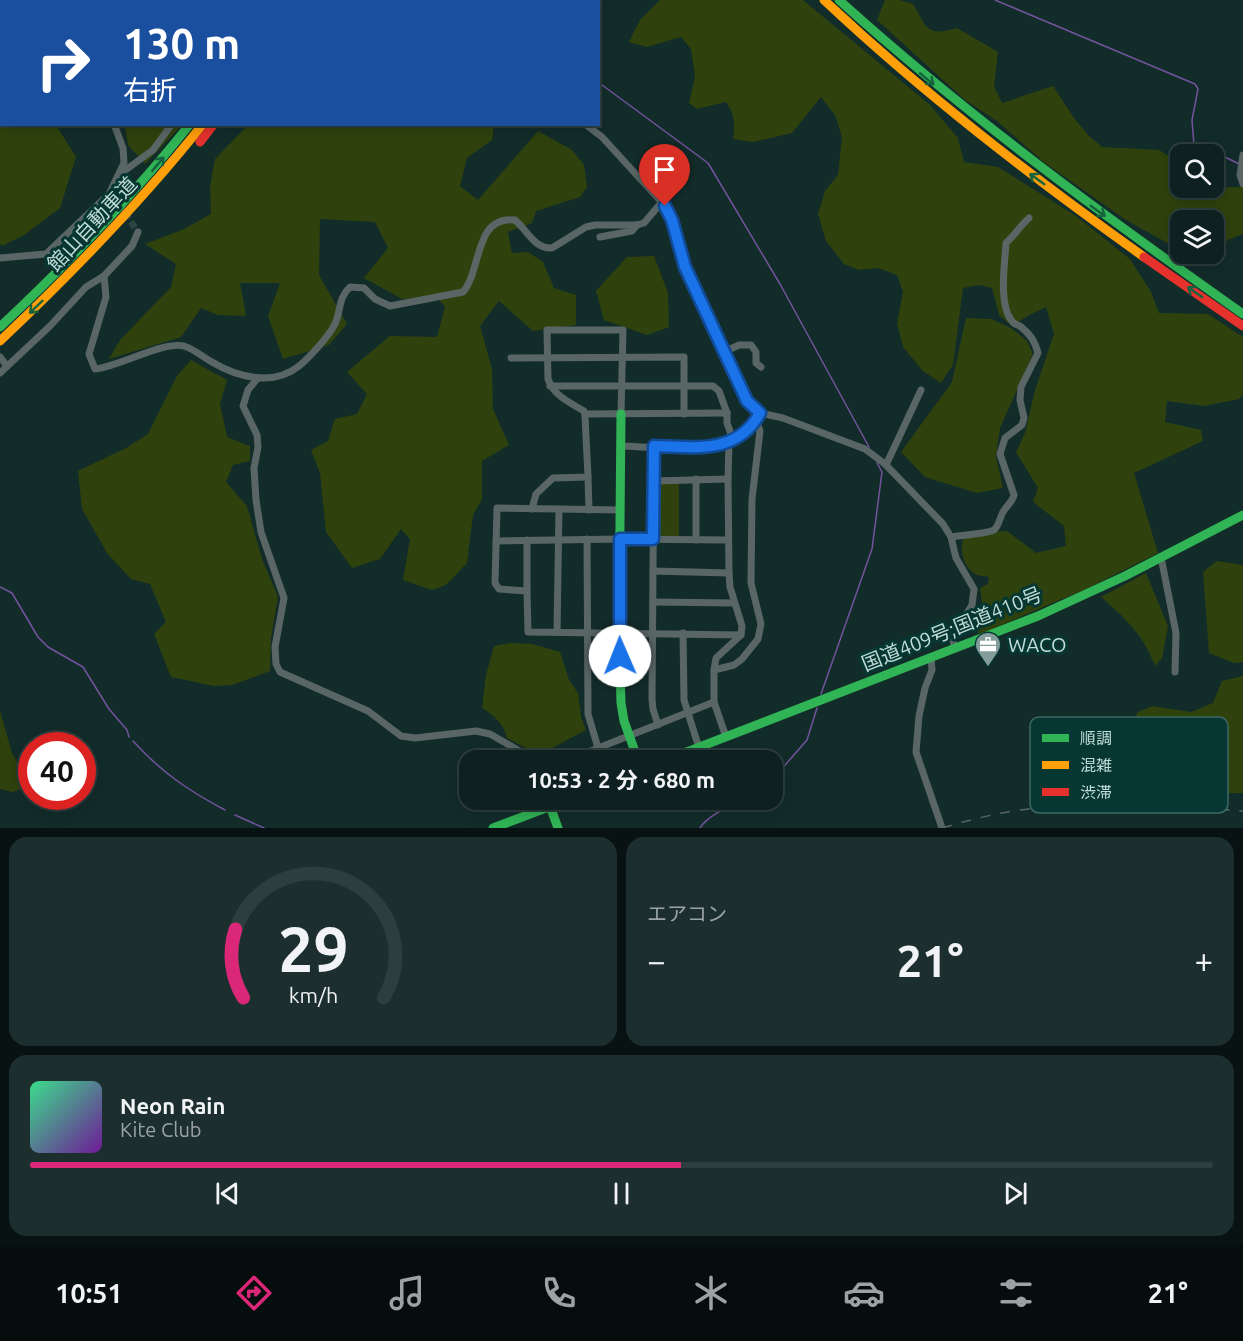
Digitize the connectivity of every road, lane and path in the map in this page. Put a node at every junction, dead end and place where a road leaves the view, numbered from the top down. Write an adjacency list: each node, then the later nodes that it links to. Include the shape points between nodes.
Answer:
1 (815, 0): 5 (main road, via 836,21)
2 (824, 0): 5 (main road)
3 (839, 0): 5 (main road)
4 (846, 0): 5 (main road)
5 (905, 67): 23 (main road, one-way to 23); 24 (main road, one-way to 5, via 987,142)
6 (115, 126): 13 (street, via 124,163)
7 (171, 126): 13 (street, via 153,150)
8 (188, 126): 25 (main road, 館山自動車道, one-way to 8, via 92,237)
9 (201, 126): 21 (main road, 館山自動車道, via 131,211)
10 (212, 126): 21 (main road, via 103,249)
11 (588, 126): 15 (street)
12 (1243, 155): 14 (street)
13 (118, 175): 20 (street, via 111,195 46,255)
14 (1243, 184)
15 (661, 203): 17 (street, via 644,223); 27 (street, via 672,220 685,267)
16 (1029, 218): 58 (street, via 1006,243 1002,282 1011,321 1029,334 1038,353 1021,387 1022,425 1005,438 1000,454 1013,500 993,531)
17 (637, 225): 19 (street, via 632,231); 35 (street, via 595,225 546,248 536,244 515,220 503,220 484,235 474,275 463,292 390,306 364,288 350,287 341,297 334,325 299,366 287,374)
18 (138, 232): 22 (street, via 132,246)
19 (600, 237)
20 (0, 258)
21 (69, 276): 26 (main road, 館山自動車道, one-way to 26)
22 (104, 276): 32 (street, via 86,287); 35 (street, via 106,297 89,354 95,369 178,345)
23 (1243, 314)
24 (1243, 326)
25 (0, 327)
26 (0, 341)
27 (724, 352): 33 (street, via 739,345 751,345); 44 (street)
28 (0, 357): 32 (street)
29 (547, 357): 30 (street); 30 (street, via 547,330 623,330); 31 (street); 37 (street)
30 (622, 357): 36 (street); 38 (street, via 684,357)
31 (511, 358)
32 (8, 366): 34 (street)
33 (761, 367)
34 (0, 373)
35 (257, 380): 90 (street, via 248,390 243,406 257,435 254,468 261,532 284,598 275,647 280,672 368,711 401,736 476,731 490,734)
36 (622, 385): 37 (street); 38 (street); 42 (street)
37 (550, 386): 41 (street)
38 (684, 386): 40 (street, via 716,387); 43 (street)
39 (921, 390): 48 (street)
40 (727, 413): 43 (street); 45 (street)
41 (585, 414): 42 (street); 49 (street)
42 (621, 414): 43 (street); 46 (main road)
43 (684, 414)
44 (758, 416): 45 (street, via 752,428); 48 (street, via 783,418 848,441); 81 (street, via 750,583 761,624 758,639 742,659)
45 (729, 442): 47 (street, via 705,447); 50 (street)
46 (621, 446): 47 (street); 56 (main road)
47 (654, 446): 52 (street)
48 (886, 465): 58 (street)
49 (588, 477): 53 (street, via 553,478 536,494); 55 (street)
50 (728, 478): 51 (street); 65 (street)
51 (696, 479): 52 (street); 64 (street)
52 (653, 480): 61 (street)
53 (532, 509): 54 (street); 66 (street, via 497,508)
54 (559, 509): 55 (street); 63 (street)
55 (589, 510): 56 (street)
56 (620, 510): 60 (main road)
57 (1243, 515): 67 (main road, 国道409号;国道410号)
58 (951, 537): 79 (street, via 974,596 952,638)
59 (587, 539): 60 (street); 63 (street); 74 (street)
60 (620, 539): 61 (street); 75 (main road)
61 (653, 539): 64 (street); 68 (street)
62 (527, 540): 63 (street); 66 (street); 70 (street)
63 (558, 540): 73 (street)
64 (696, 540): 65 (street)
65 (728, 540): 69 (street)
66 (496, 541): 70 (street, via 497,587)
67 (1161, 557): 79 (main road, 国道409号;国道410号, via 1038,616); 82 (street, via 1176,633)
68 (653, 571): 69 (street); 71 (street)
69 (729, 573): 72 (street)
70 (526, 591): 73 (street, via 528,632)
71 (653, 602): 72 (street); 76 (street)
72 (735, 603): 78 (street)
73 (557, 632): 74 (street)
74 (587, 632): 75 (street); 88 (street, via 588,714)
75 (619, 632): 76 (street); 86 (main road, via 621,703)
76 (653, 633): 77 (street); 85 (street, via 652,699)
77 (683, 633): 78 (street); 84 (street, via 682,683)
78 (741, 635): 81 (street, via 716,658)
79 (955, 648): 80 (main road, 国道409号;国道410号)
80 (931, 657): 87 (main road, 国道409号;国道410号); 98 (street, via 932,670 919,717 916,752)
81 (714, 670): 83 (street)
82 (1175, 672)
83 (714, 702): 84 (street); 87 (street)
84 (687, 713): 85 (street); 89 (street)
85 (658, 725): 86 (street)
86 (629, 736): 88 (street); 92 (main road)
87 (726, 737): 89 (main road, 国道409号;国道410号)
88 (598, 748): 91 (street)
89 (699, 748): 93 (main road, 国道409号;国道410号)
90 (518, 750)
91 (593, 750)
92 (635, 750)
93 (694, 750)
94 (533, 810): 96 (main road)
95 (552, 810): 97 (main road)
96 (493, 828)
97 (558, 828)
98 (942, 828)

